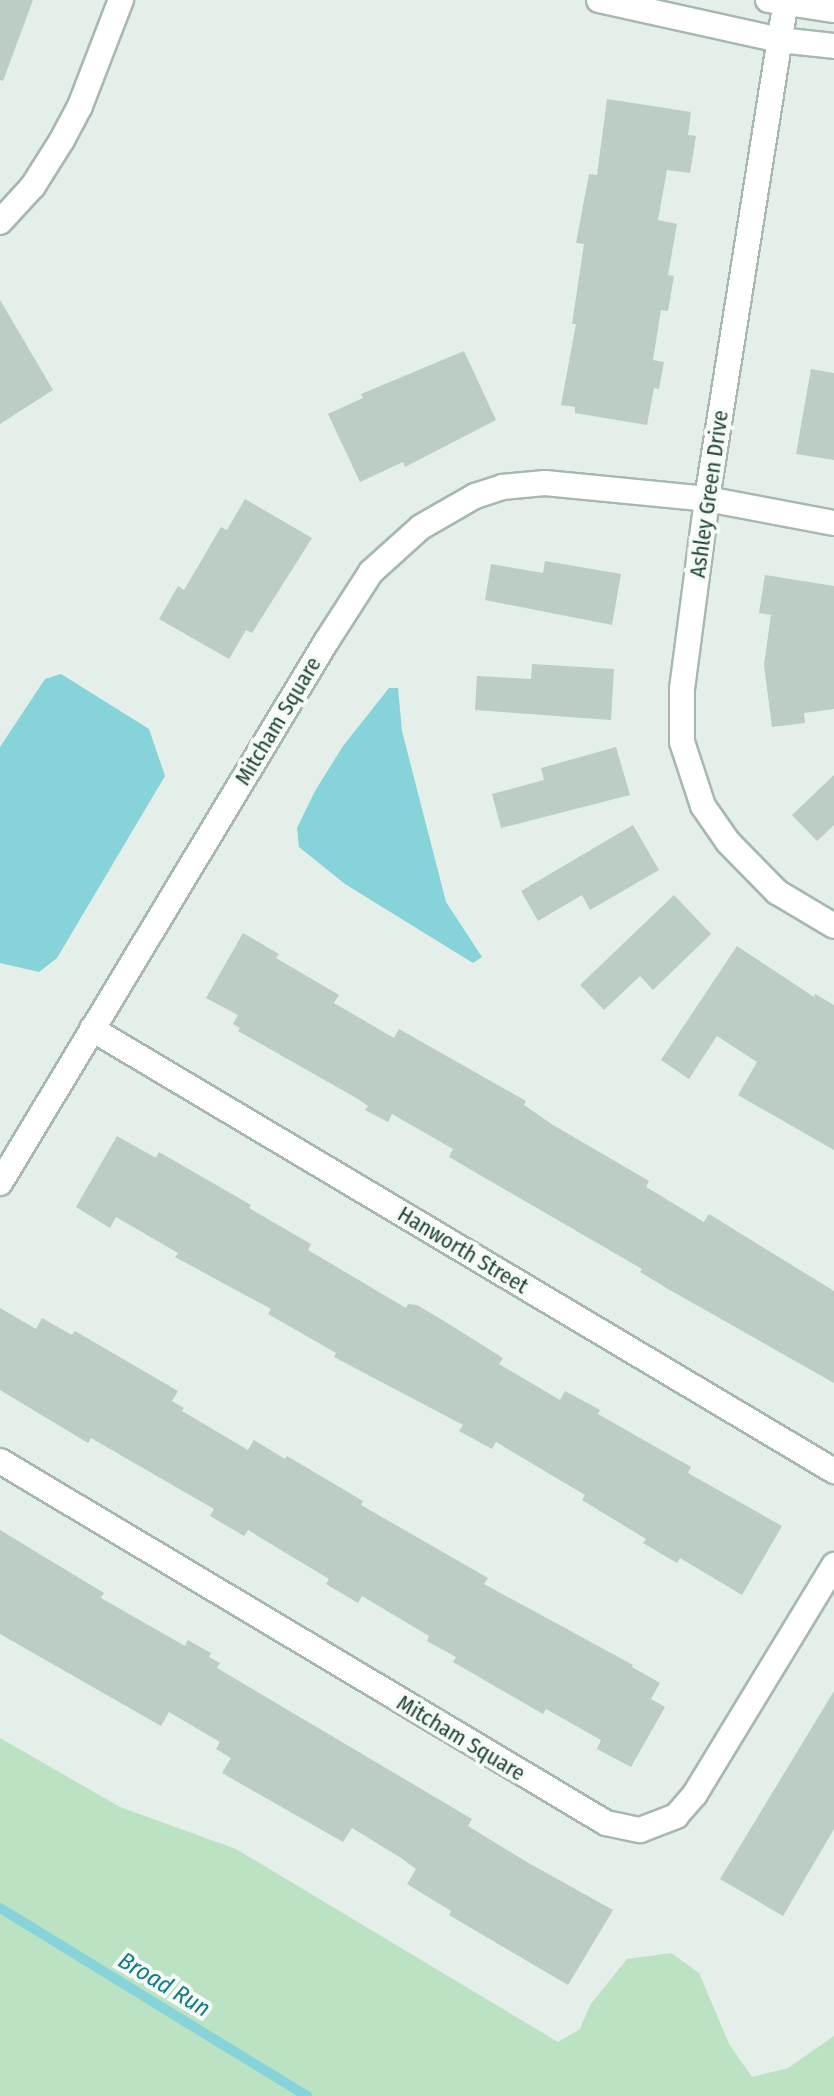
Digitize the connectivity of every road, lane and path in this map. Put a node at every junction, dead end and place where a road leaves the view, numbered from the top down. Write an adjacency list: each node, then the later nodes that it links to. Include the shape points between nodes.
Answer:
1 (121, 0): 7 (street, via 62,140 33,186)
2 (599, 0): 5 (street)
3 (780, 1): 4 (street); 5 (street, Ashley Green Drive)
4 (834, 10)
5 (779, 40): 6 (street); 8 (street, Ashley Green Drive)
6 (834, 46)
7 (0, 222)
8 (707, 499): 9 (street, Mitcham Square); 10 (street, Ashley Green Drive, via 682,688 682,742 703,806 728,842 777,892); 11 (street, Mitcham Square, via 531,484 475,496 421,527 371,572)
9 (834, 523)
10 (834, 926)
11 (92, 1029): 12 (street, Mitcham Square); 14 (street, Hanworth Street)
12 (0, 1183)
13 (0, 1461): 15 (street, Mitcham Square, via 592,1816 640,1830 676,1816 695,1794)
14 (834, 1471)
15 (834, 1565)

